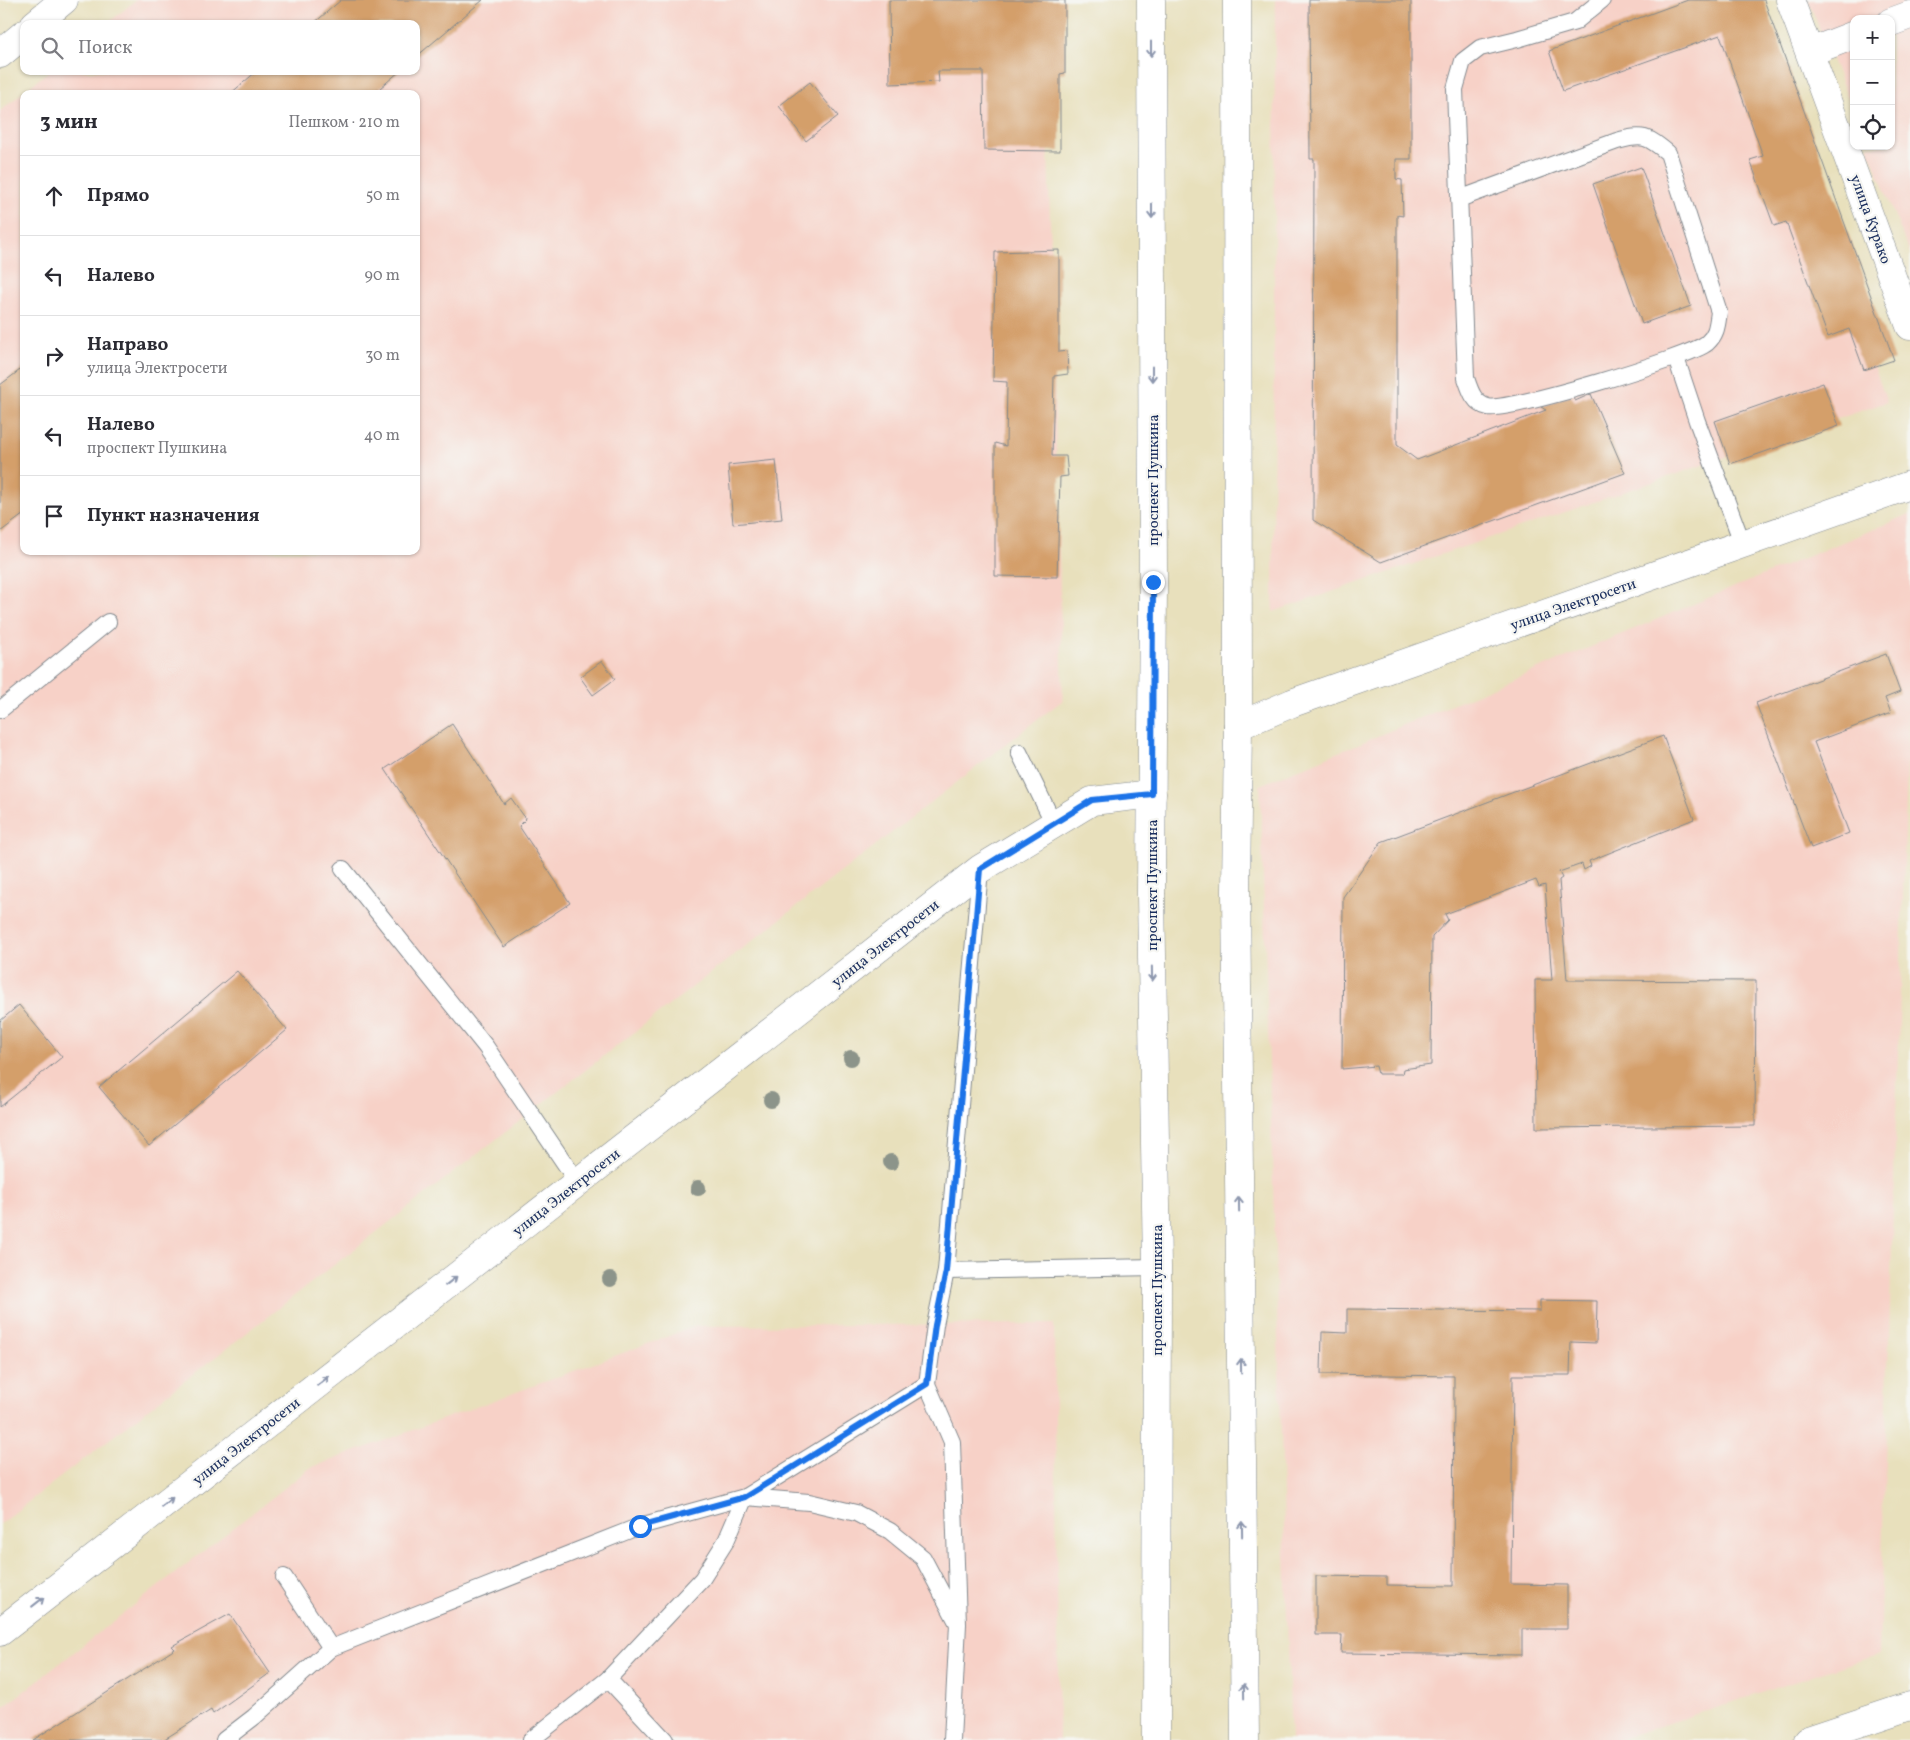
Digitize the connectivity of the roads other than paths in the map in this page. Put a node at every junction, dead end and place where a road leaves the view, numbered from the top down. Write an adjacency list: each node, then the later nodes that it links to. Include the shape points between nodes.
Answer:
1 (64, 0): 7 (main road)
2 (1151, 0): 22 (main road, проспект Пушкина, one-way to 22)
3 (1237, 0): 20 (main road)
4 (1602, 0): 13 (lane, via 1576,22 1480,48 1463,62 1455,89)
5 (1790, 0): 11 (main road, улица Курако)
6 (1910, 15): 8 (main road)
7 (40, 20)
8 (1895, 21)
9 (20, 37): 12 (main road)
10 (1850, 37): 11 (main road)
11 (1810, 52): 14 (main road, улица Курако)
12 (0, 54)
13 (1459, 200): 15 (lane, via 1466,378 1474,398 1488,407 1510,406); 15 (lane, via 1618,141 1637,136 1654,141 1668,153 1719,312 1716,331 1706,344)
14 (1910, 326)
15 (1676, 358): 17 (lane)
16 (1910, 485): 17 (main road, улица Электросети)
17 (1743, 545): 20 (main road, улица Электросети, via 1302,700)
18 (108, 622): 19 (lane)
19 (0, 710)
20 (1238, 726): 42 (main road, one-way to 20, via 1236,912)
21 (1019, 752): 23 (lane)
22 (1152, 794): 23 (main road, улица Электросети, via 1092,800); 27 (main road, проспект Пушкина, one-way to 27)
23 (1054, 824): 25 (main road, улица Электросети)
24 (343, 869): 26 (lane, via 486,1047)
25 (980, 869): 26 (main road, улица Электросети); 28 (lane)
26 (578, 1183): 33 (main road, улица Электросети, one-way to 26)
27 (1157, 1267): 28 (lane); 41 (main road, проспект Пушкина)
28 (946, 1271): 29 (lane)
29 (927, 1384): 30 (lane); 32 (lane, via 952,1442)
30 (745, 1497): 32 (lane, via 809,1502 856,1513 890,1531 922,1558); 34 (lane, via 640,1526); 35 (lane, via 726,1540 702,1578)
31 (284, 1577): 34 (lane)
32 (958, 1624): 40 (lane)
33 (0, 1632)
34 (331, 1648): 37 (lane)
35 (608, 1679): 38 (lane); 39 (lane)
36 (1910, 1706): 43 (main road)
37 (224, 1740)
38 (531, 1740)
39 (665, 1740)
40 (952, 1740)
41 (1156, 1740)
42 (1245, 1740)
43 (1808, 1740)

